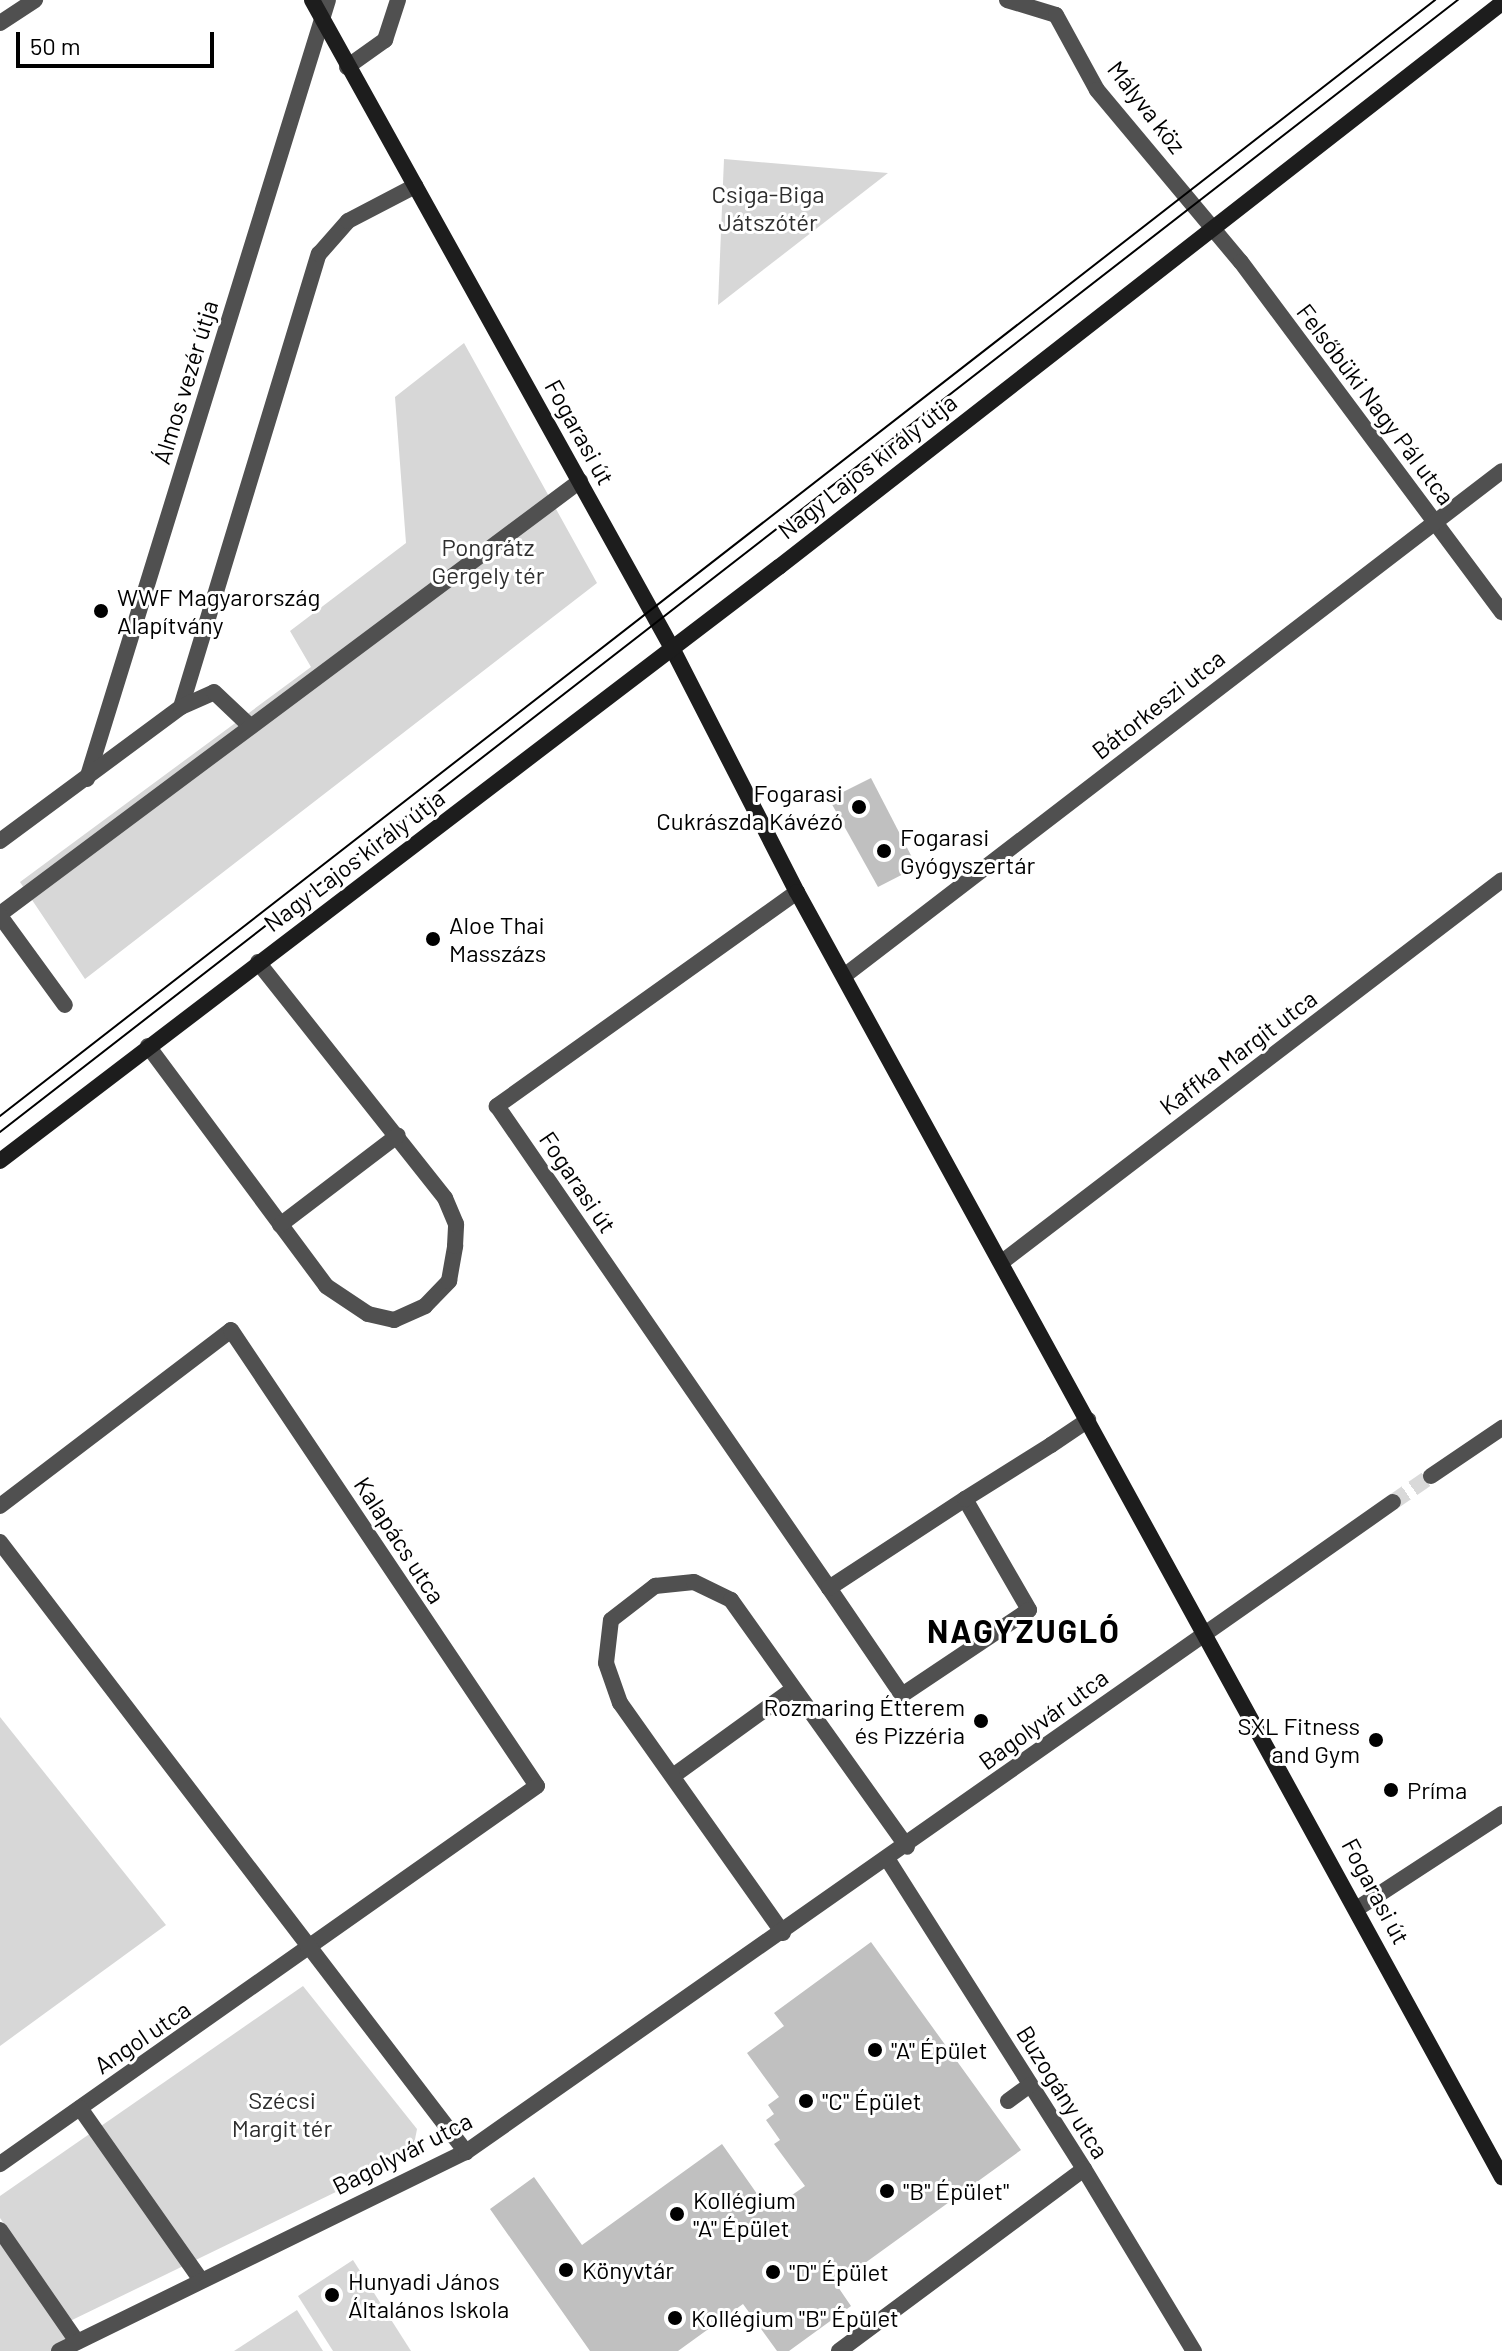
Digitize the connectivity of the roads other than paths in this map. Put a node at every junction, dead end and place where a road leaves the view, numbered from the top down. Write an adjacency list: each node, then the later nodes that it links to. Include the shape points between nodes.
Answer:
1 (35, 0): 9 (street)
2 (312, 0): 8 (main road, Fogarasi út)
3 (328, 0): 8 (street, Álmos vezér útja)
4 (398, 0): 10 (street, via 385,40)
5 (1007, 0): 7 (street, Mályva köz)
6 (1502, 3): 12 (main road, Nagy Lajos király útja)
7 (1058, 8): 12 (street, Mályva köz, via 1097,90)
8 (322, 19): 10 (main road, Fogarasi út); 20 (street, Álmos vezér útja)
9 (0, 23)
10 (347, 67): 11 (main road, Fogarasi út)
11 (415, 186): 14 (main road, Fogarasi út); 18 (street, via 348,221 319,254)
12 (1211, 225): 15 (street, Felsőbüki Nagy Pál utca); 17 (main road, Nagy Lajos király útja)
13 (1502, 471): 15 (street, Bátorkeszi utca)
14 (580, 481): 17 (main road, Fogarasi út); 19 (street)
15 (1435, 523): 16 (street, Felsőbüki Nagy Pál utca); 26 (street, Bátorkeszi utca)
16 (1502, 612)
17 (672, 648): 23 (main road, Fogarasi út); 25 (main road, Nagy Lajos király útja)
18 (181, 707): 19 (street, via 214,692); 20 (street)
19 (250, 726): 24 (street)
20 (87, 779): 21 (street)
21 (0, 841)
22 (1502, 880): 32 (street, Kaffka Margit utca)
23 (797, 892): 26 (main road, Fogarasi út); 40 (street, Fogarasi út, via 497,1106)
24 (0, 915): 27 (street)
25 (258, 962): 28 (main road, Nagy Lajos király útja); 29 (street, Nagy Lajos király útja)
26 (844, 976): 32 (main road, Fogarasi út)
27 (65, 1005)
28 (148, 1046): 30 (main road, Nagy Lajos király útja); 31 (street, Nagy Lajos király útja)
29 (398, 1135): 31 (street); 31 (street, Nagy Lajos király útja, via 445,1198 456,1224 449,1281 425,1306 394,1320 342,1301)
30 (0, 1161)
31 (280, 1225)
32 (1002, 1262): 33 (main road, Fogarasi út)
33 (1088, 1420): 36 (street); 41 (main road, Fogarasi út)
34 (1502, 1428): 35 (street)
35 (1431, 1476)
36 (965, 1499): 40 (street); 40 (street, Fogarasi út, via 1029,1610 902,1695)
37 (1393, 1502): 41 (street)
38 (0, 1506): 49 (street, Kalapács utca, via 231,1330 537,1786)
39 (0, 1542): 49 (street)
40 (829, 1588)
41 (1206, 1629): 45 (street, Bagolyvár utca); 47 (main road, Fogarasi út)
42 (793, 1689): 43 (street); 43 (street, via 731,1600 694,1582 655,1586 611,1620 606,1663 620,1703); 45 (street)
43 (673, 1776): 48 (street)
44 (1502, 1814): 47 (street)
45 (907, 1847): 46 (street, Bagolyvár utca)
46 (888, 1860): 48 (street, Bagolyvár utca); 50 (street, Buzogány utca)
47 (1358, 1908): 56 (main road, Fogarasi út)
48 (783, 1933): 53 (street, Bagolyvár utca)
49 (312, 1950): 52 (street, Angol utca); 53 (street)
50 (1030, 2085): 51 (street); 55 (street, Buzogány utca)
51 (1008, 2101)
52 (80, 2108): 54 (street, Angol utca); 58 (street)
53 (466, 2152): 58 (street, Bagolyvár utca)
54 (0, 2164)
55 (1084, 2169): 61 (street); 62 (street, Buzogány utca)
56 (1502, 2177)
57 (0, 2230): 59 (street)
58 (201, 2280): 59 (street, Bagolyvár utca)
59 (76, 2340): 60 (street, Bagolyvár utca)
60 (59, 2351)
61 (839, 2351)
62 (1194, 2351)

